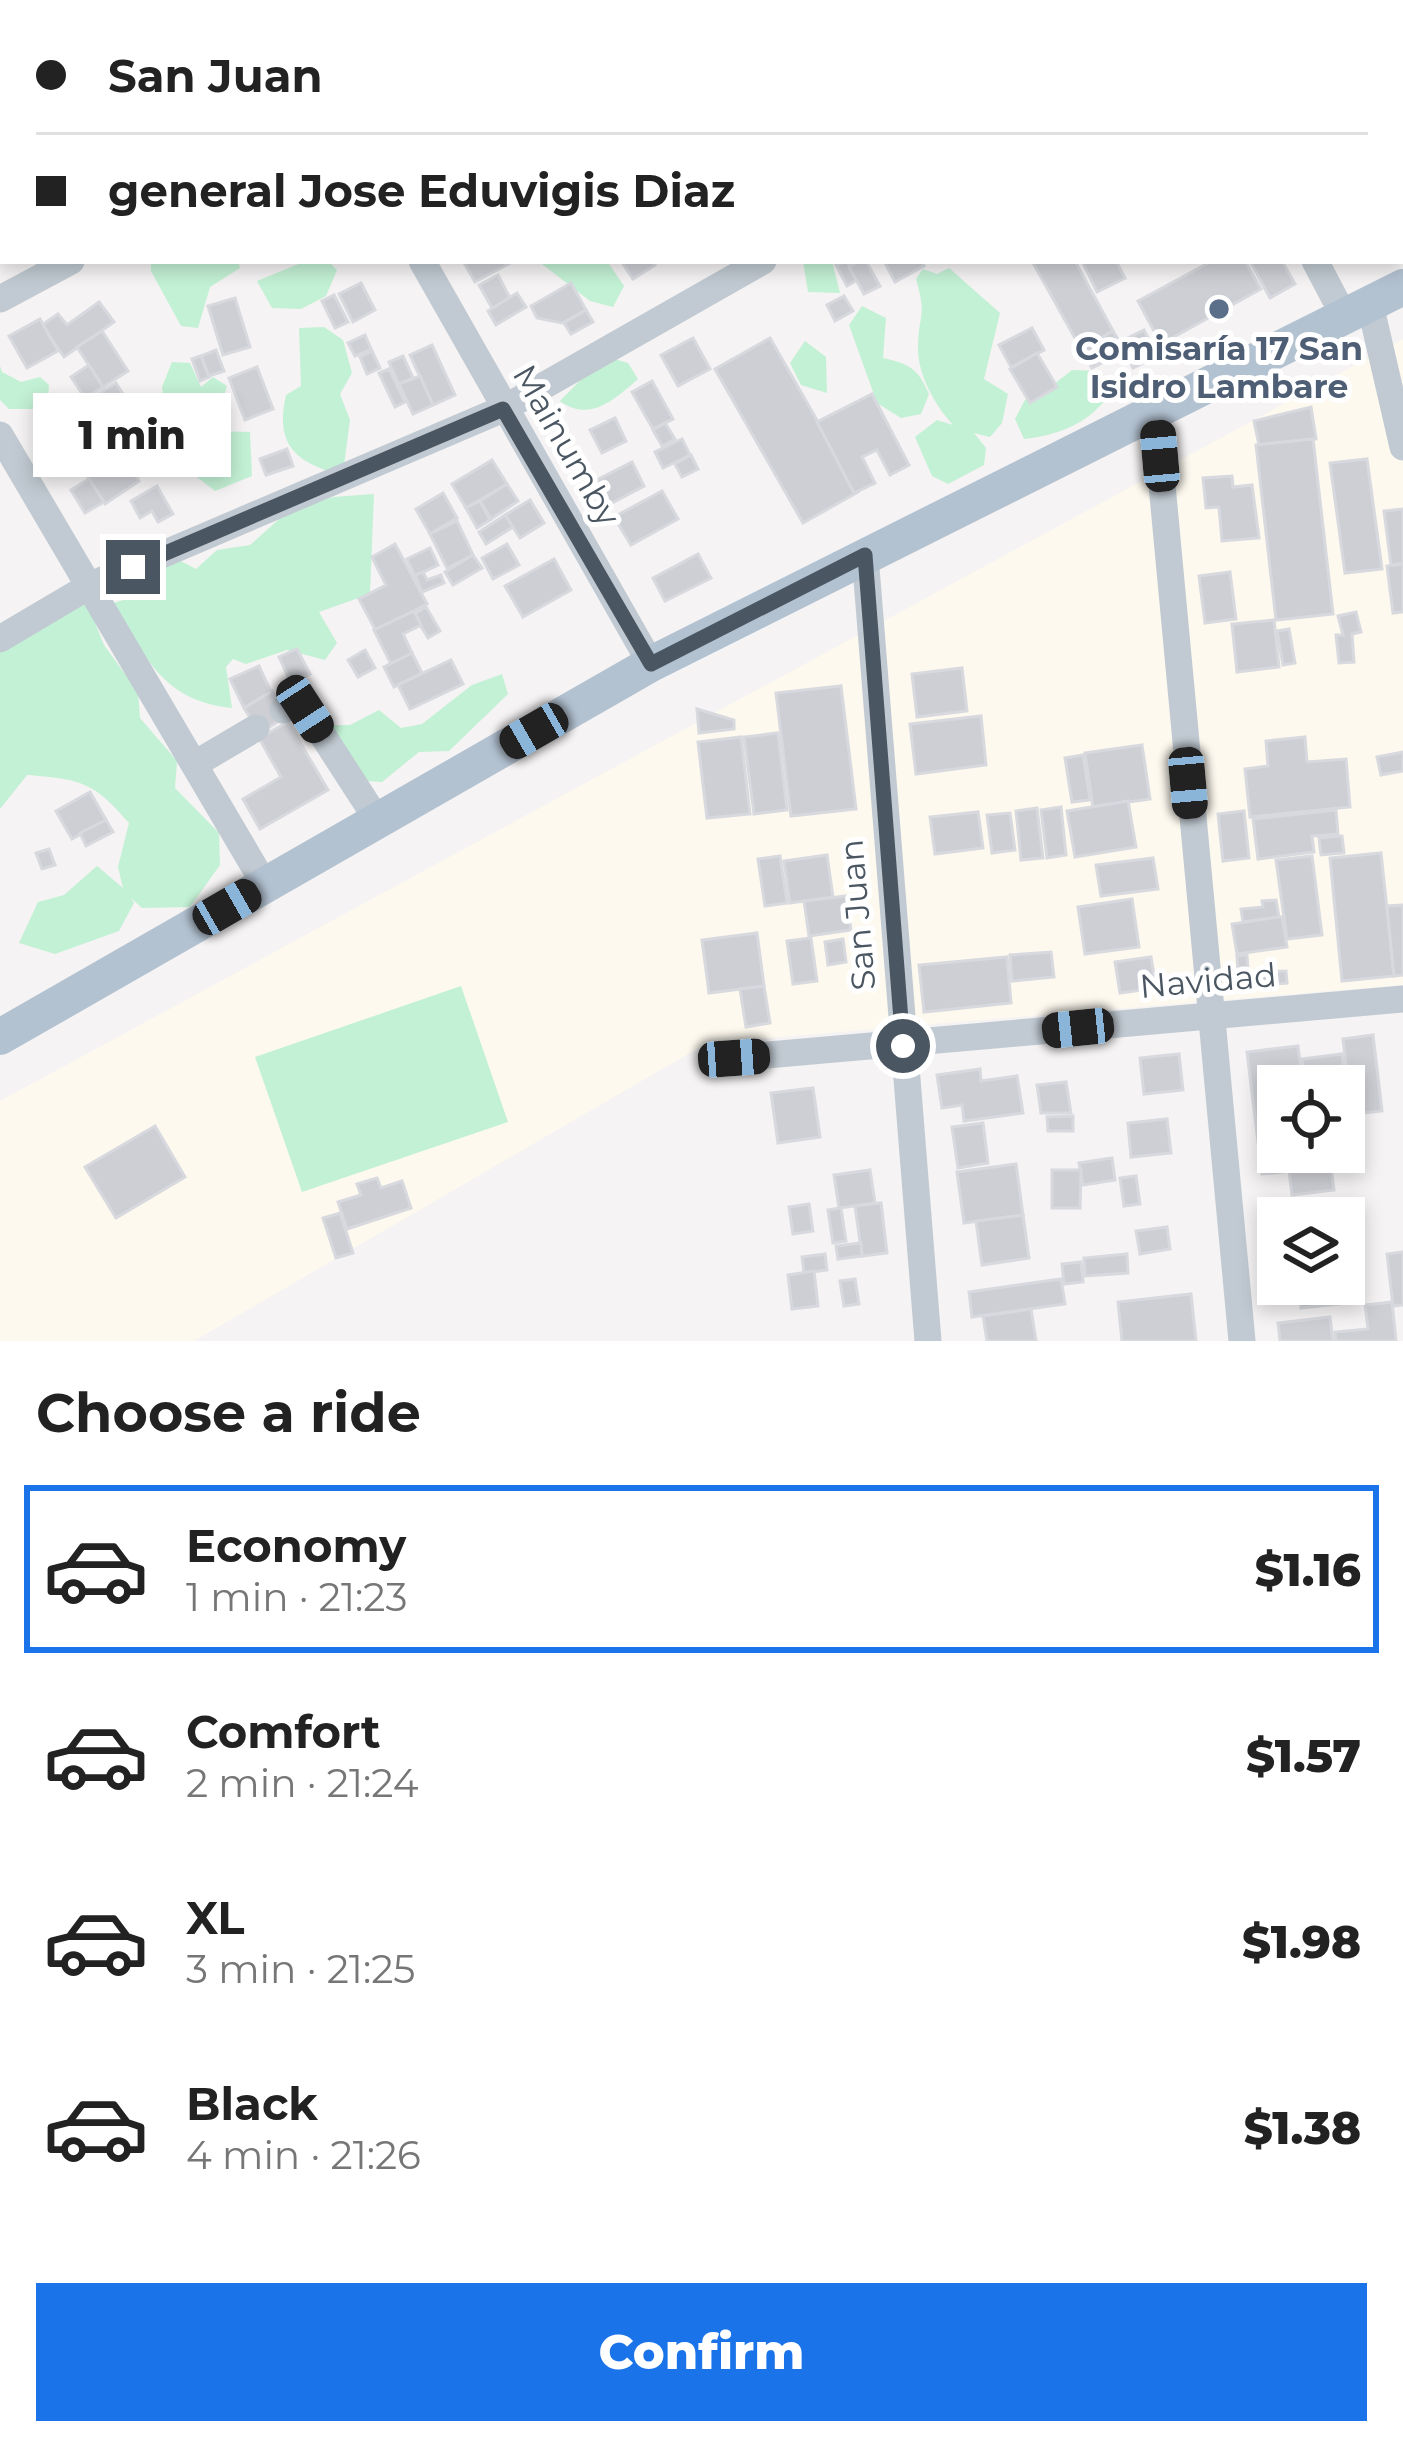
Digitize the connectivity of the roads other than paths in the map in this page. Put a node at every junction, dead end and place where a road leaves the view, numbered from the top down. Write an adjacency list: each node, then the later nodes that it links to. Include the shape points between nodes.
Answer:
1 (65, 264): 6 (street)
2 (424, 264): 8 (street, Mainumby)
3 (759, 264): 8 (street)
4 (1318, 264): 7 (street)
5 (1403, 287): 7 (main road)
6 (0, 298)
7 (1357, 310): 9 (main road); 11 (street)
8 (503, 409): 13 (street); 15 (street, Mainumby)
9 (1156, 410): 12 (main road); 22 (street)
10 (0, 434): 13 (street)
11 (1403, 447)
12 (865, 555): 15 (main road); 24 (street, San Juan)
13 (91, 585): 14 (street); 18 (street)
14 (0, 639)
15 (651, 664): 19 (main road)
16 (284, 710): 19 (street, via 305,709)
17 (256, 728): 18 (street)
18 (195, 764): 20 (street)
19 (378, 820): 20 (main road)
20 (265, 885): 23 (main road)
21 (1403, 999): 22 (street, Navidad)
22 (1209, 1016): 24 (street, Navidad); 27 (street)
23 (0, 1037)
24 (903, 1046): 25 (street, Navidad); 26 (street, San Juan)
25 (734, 1058)
26 (928, 1341)
27 (1242, 1341)

